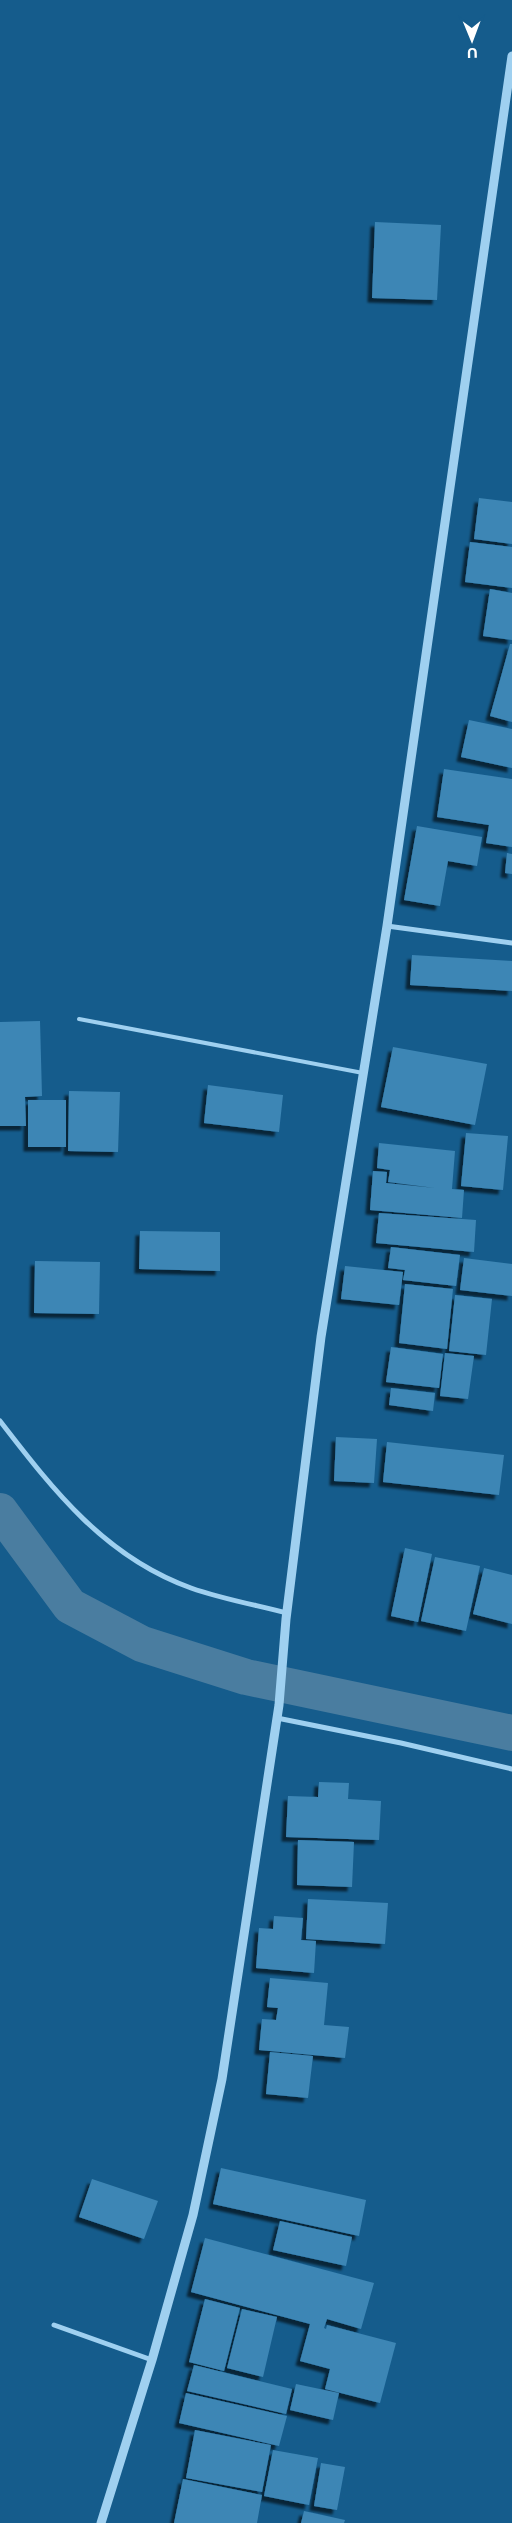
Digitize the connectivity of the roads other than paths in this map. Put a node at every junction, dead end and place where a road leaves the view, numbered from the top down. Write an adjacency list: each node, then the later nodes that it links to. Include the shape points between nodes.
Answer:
1 (512, 56): 2 (street)
2 (387, 926): 3 (street); 5 (street)
3 (512, 943)
4 (79, 1019): 5 (lane)
5 (363, 1073): 7 (street, via 321,1337)
6 (0, 1421): 7 (street, via 80,1516 106,1542 134,1562 193,1589)
7 (287, 1616): 8 (street)
8 (277, 1718): 9 (street); 11 (street, via 222,2079 193,2215)
9 (512, 1769)
10 (54, 2325): 11 (street)
11 (152, 2360): 12 (street)
12 (101, 2523)

